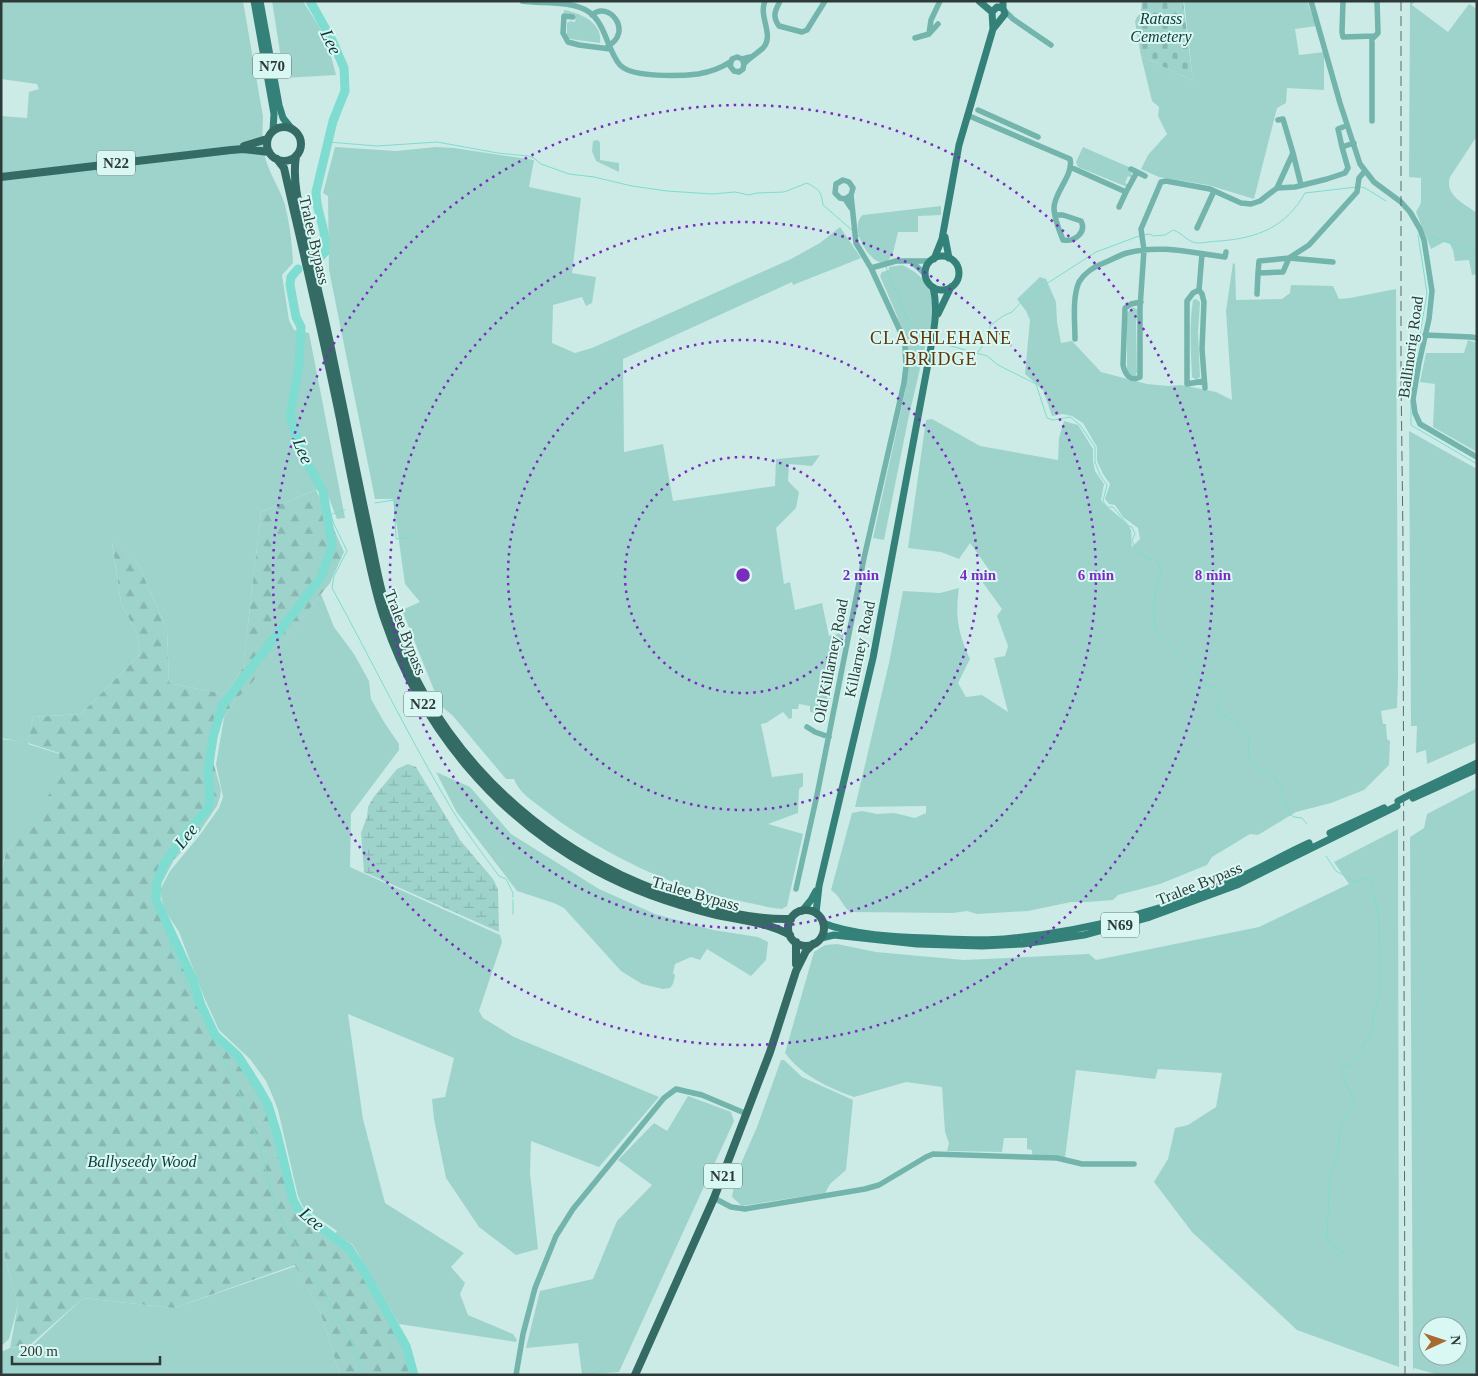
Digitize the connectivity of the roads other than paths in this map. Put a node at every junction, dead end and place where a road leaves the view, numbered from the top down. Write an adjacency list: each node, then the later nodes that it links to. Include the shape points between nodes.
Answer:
1 (254, 1): 33 (main road, N70, via 272,106)
2 (260, 1): 32 (main road, N70, via 283,118)
3 (522, 1): 11 (street)
4 (765, 1): 23 (street, via 762,12 767,29 766,43)
5 (780, 1): 6 (street, via 774,20 779,26 802,32 807,30)
6 (825, 1)
7 (940, 1): 17 (street, via 931,20)
8 (1312, 1): 37 (street, Ballinorig Road)
9 (1342, 1): 18 (street, via 1343,38)
10 (1377, 1): 18 (street, via 1378,33)
11 (558, 3): 14 (street, via 576,6)
12 (982, 3): 13 (main road)
13 (999, 10): 20 (street); 27 (main road)
14 (592, 15): 21 (street); 21 (street, via 604,11 618,21 618,37)
15 (573, 17): 21 (street, via 564,16 563,33 568,42)
16 (938, 24): 17 (street)
17 (929, 34): 19 (street)
18 (1374, 36): 29 (street)
19 (915, 38)
20 (1051, 45)
21 (609, 47): 24 (street, via 622,67 635,73 700,74)
22 (730, 62): 23 (street, via 735,58); 24 (street); 25 (street)
23 (743, 62): 25 (street, via 744,68 740,71)
24 (723, 67): 25 (street)
25 (732, 70)
26 (978, 110): 30 (street)
27 (967, 115): 34 (street); 56 (main road)
28 (1278, 120): 41 (street, via 1283,118)
29 (1372, 121)
30 (1016, 127): 34 (street); 35 (street)
31 (1343, 127): 38 (street, via 1338,129)
32 (291, 128): 33 (highway); 42 (highway, N22, via 300,140)
33 (273, 130): 36 (highway)
34 (1012, 135): 44 (street, via 1070,159)
35 (1038, 137)
36 (267, 139): 39 (highway, N22); 40 (highway)
37 (1354, 144): 38 (street); 45 (street, Ballinorig Road)
38 (1342, 147): 48 (street, via 1348,168 1345,173)
39 (230, 150): 40 (highway, N22); 47 (highway, N22)
40 (269, 152): 43 (highway, N22)
41 (1293, 153): 48 (street); 49 (street)
42 (296, 156): 43 (highway, via 287,160); 60 (highway, Tralee Bypass / N22, via 295,186)
43 (277, 159): 60 (highway, Tralee Bypass / N22, via 284,168)
44 (1070, 167): 51 (street); 54 (street, via 1054,206)
45 (1365, 171): 62 (street, via 1359,178 1357,192 1309,245); 76 (street, Ballinorig Road, via 1401,202 1422,232 1432,291)
46 (1145, 176): 51 (street, via 1134,171)
47 (1, 177)
48 (1302, 184): 49 (street)
49 (1277, 188): 50 (street, via 1251,204)
50 (1214, 191): 55 (street); 57 (street, via 1161,182 1141,229)
51 (1126, 192): 53 (street)
52 (848, 197): 66 (street, Old Killarney Road, via 856,243)
53 (1119, 207)
54 (1055, 215): 54 (street, via 1063,240 1073,239 1081,233 1081,221)
55 (1197, 228)
56 (944, 229): 61 (main road); 63 (main road)
57 (1144, 250): 59 (street); 74 (street); 78 (street, via 1126,253 1085,274 1078,284)
58 (1226, 252): 59 (street, via 1226,258)
59 (1202, 254): 72 (street)
60 (307, 255): 67 (highway, Tralee Bypass / N22)
61 (949, 258): 63 (main road, via 940,256); 71 (main road, via 958,271 957,281)
62 (1289, 258): 65 (street); 68 (street, via 1283,272); 68 (street, via 1259,261)
63 (932, 260): 64 (street); 69 (main road)
64 (910, 261): 66 (street); 69 (street)
65 (1333, 262)
66 (871, 268): 83 (street, Old Killarney Road, via 902,333 906,366)
67 (311, 271): 92 (highway, Tralee Bypass / N22, via 387,610 419,686 460,748 481,773 527,816 596,863 647,887 689,901 745,915); 94 (highway, Tralee Bypass / N22, via 376,595 398,656 441,734 476,778 521,821 595,870 643,892 687,907 778,928)
68 (1258, 273): 73 (street)
69 (926, 274): 70 (main road)
70 (933, 287): 71 (main road, via 944,290); 75 (main road, Killarney Road, via 936,300)
71 (951, 287): 75 (main road, Killarney Road)
72 (1199, 290): 79 (street, via 1204,302); 79 (street, via 1187,301 1187,384)
73 (1257, 294)
74 (1141, 302): 74 (street, via 1140,376 1136,379 1125,374 1123,365 1125,308)
75 (934, 326): 88 (main road, Killarney Road, via 873,658)
76 (1426, 335): 77 (street); 81 (street, Ballinorig Road, via 1413,399 1415,413 1420,424)
77 (1477, 338)
78 (1075, 339)
79 (1204, 381): 80 (street)
80 (1205, 388)
81 (1477, 458)
82 (807, 727): 83 (street)
83 (829, 736): 89 (street, Old Killarney Road)
84 (1477, 763): 86 (main road, Tralee Bypass / N69)
85 (1477, 769): 86 (main road, Tralee Bypass / N69)
86 (1413, 796): 87 (main road, Tralee Bypass / N69, bridge)
87 (1397, 804): 93 (main road, Tralee Bypass / N69, via 1230,881 1152,910 1085,928 1003,939 959,939 915,938 840,929); 95 (main road, Tralee Bypass / N69, via 1236,885 1150,917 1084,934 1023,944 982,946 917,944 834,935)
88 (819, 886): 90 (main road, Killarney Road); 91 (main road, Killarney Road)
89 (796, 889)
90 (802, 911): 91 (highway); 92 (highway)
91 (816, 913): 93 (highway)
92 (791, 919): 94 (highway)
93 (823, 923): 95 (highway)
94 (790, 935): 96 (highway, N22)
95 (821, 938): 97 (highway)
96 (796, 942): 97 (highway, via 804,946); 98 (highway, N21)
97 (813, 944): 98 (highway, N21)
98 (796, 972): 99 (highway, N21)
99 (747, 1114): 101 (highway, N21); 102 (street, via 692,1092 676,1089 664,1098 593,1183 556,1236 534,1288)
100 (1134, 1164): 101 (street, via 1082,1164 1057,1158 933,1154 880,1185 865,1189 745,1209 731,1207)
101 (714, 1198): 103 (highway, N21)
102 (516, 1375)
103 (635, 1375)

